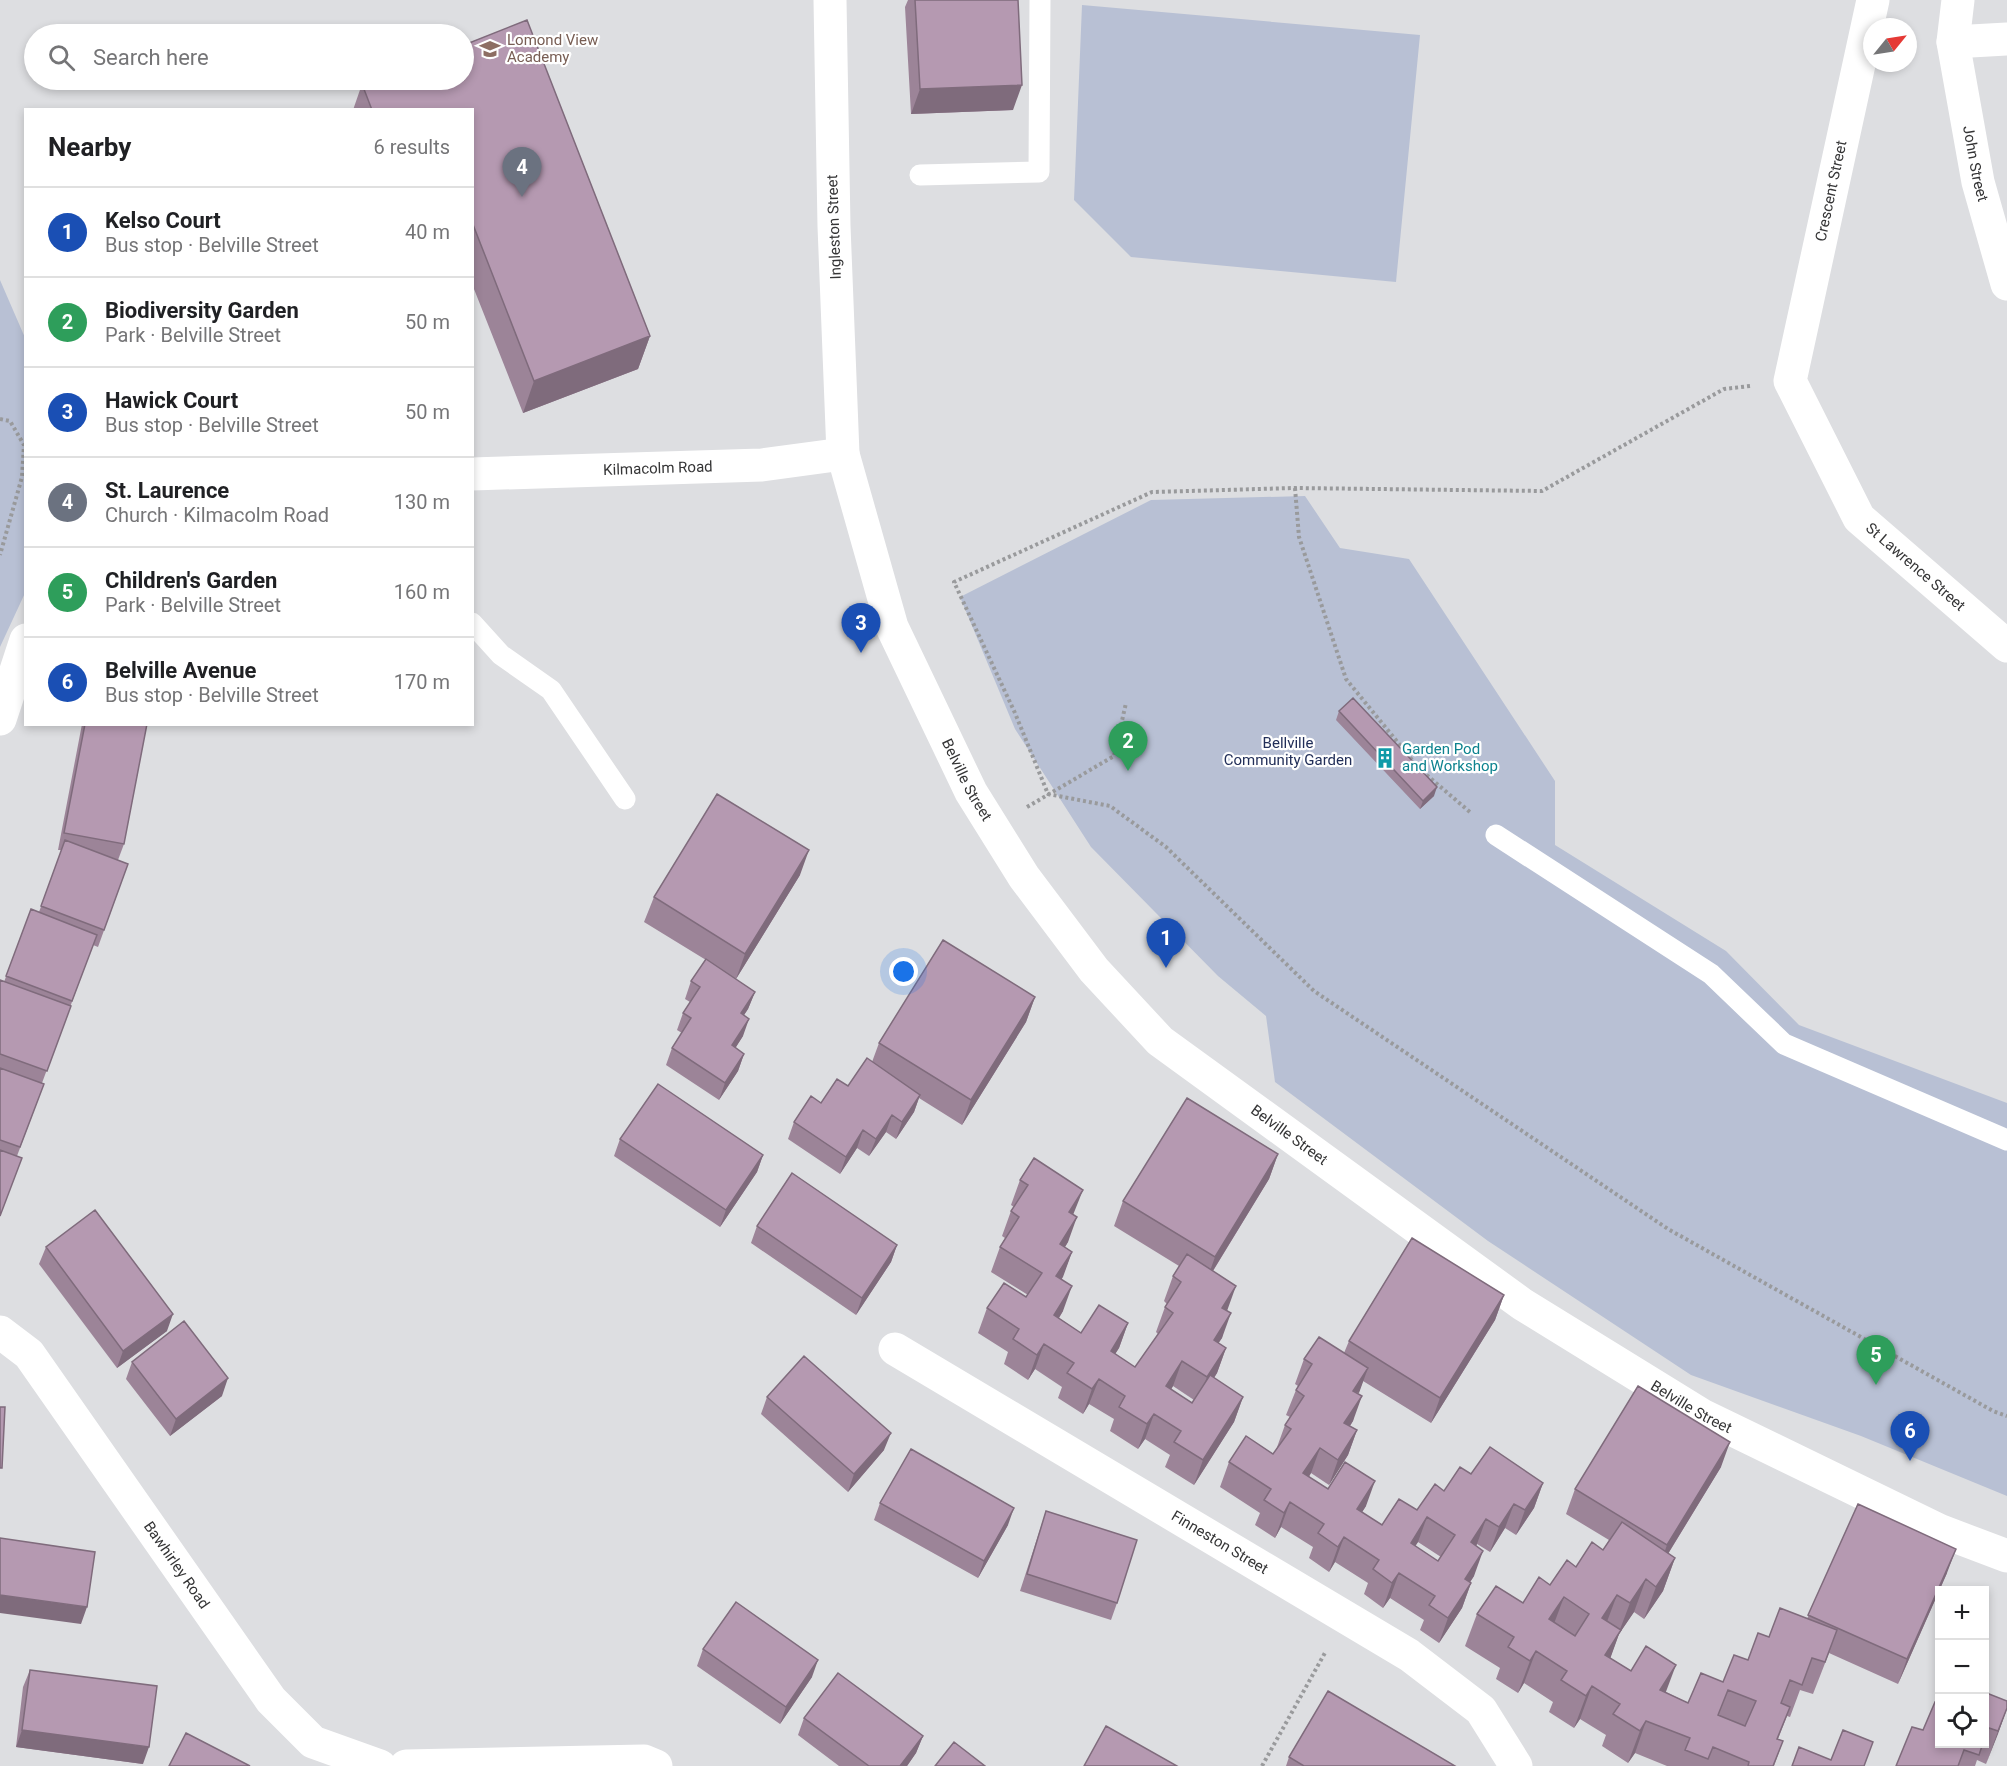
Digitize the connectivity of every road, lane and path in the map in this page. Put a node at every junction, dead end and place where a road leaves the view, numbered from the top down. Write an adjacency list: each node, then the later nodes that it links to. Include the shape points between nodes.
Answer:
1 (830, 0): 11 (street, Ingleston Street)
2 (1040, 0): 7 (lane, via 1039,172)
3 (1873, 0): 9 (street, Crescent Street)
4 (1958, 0): 6 (street, John Street)
5 (2007, 39): 6 (street)
6 (1953, 42): 8 (street, John Street, via 1978,182)
7 (920, 175)
8 (2007, 284)
9 (1790, 381): 13 (path, via 1724,389 1542,490); 17 (street, St Lawrence Street, via 1859,518)
10 (0, 419): 14 (path, via 10,421 24,445 22,477)
11 (843, 454): 12 (street, Kilmacolm Road, via 762,465); 22 (street, Belville Street, via 892,627 971,792)
12 (474, 474)
13 (1295, 488): 20 (path, via 1152,492 954,582); 23 (path, via 1299,537 1346,679 1419,768)
14 (0, 555)
15 (474, 625): 21 (lane, via 501,655 551,690)
16 (24, 646): 19 (street)
17 (2007, 646)
18 (1126, 703): 20 (path, via 1114,756)
19 (0, 719)
20 (1048, 794): 22 (path); 27 (path, via 1110,806 1166,847 1314,991 1668,1229)
21 (625, 799)
22 (992, 827): 28 (street, Belville Street, via 1094,970 1160,1041 1522,1304 1702,1415 1941,1531)
23 (1496, 835): 24 (lane, via 1711,974 1784,1044)
24 (2007, 1140)
25 (0, 1332): 30 (street, Bawhirley Road, via 29,1354 271,1700 314,1742)
26 (896, 1349): 29 (street, Finneston Street)
27 (2007, 1416)
28 (2007, 1556)
29 (1345, 1617): 33 (path); 34 (street, Finneston Street, via 1409,1655 1480,1710)
30 (380, 1766)
31 (406, 1766): 32 (street, via 644,1761)
32 (656, 1766)
33 (1262, 1766)
34 (1516, 1766)

